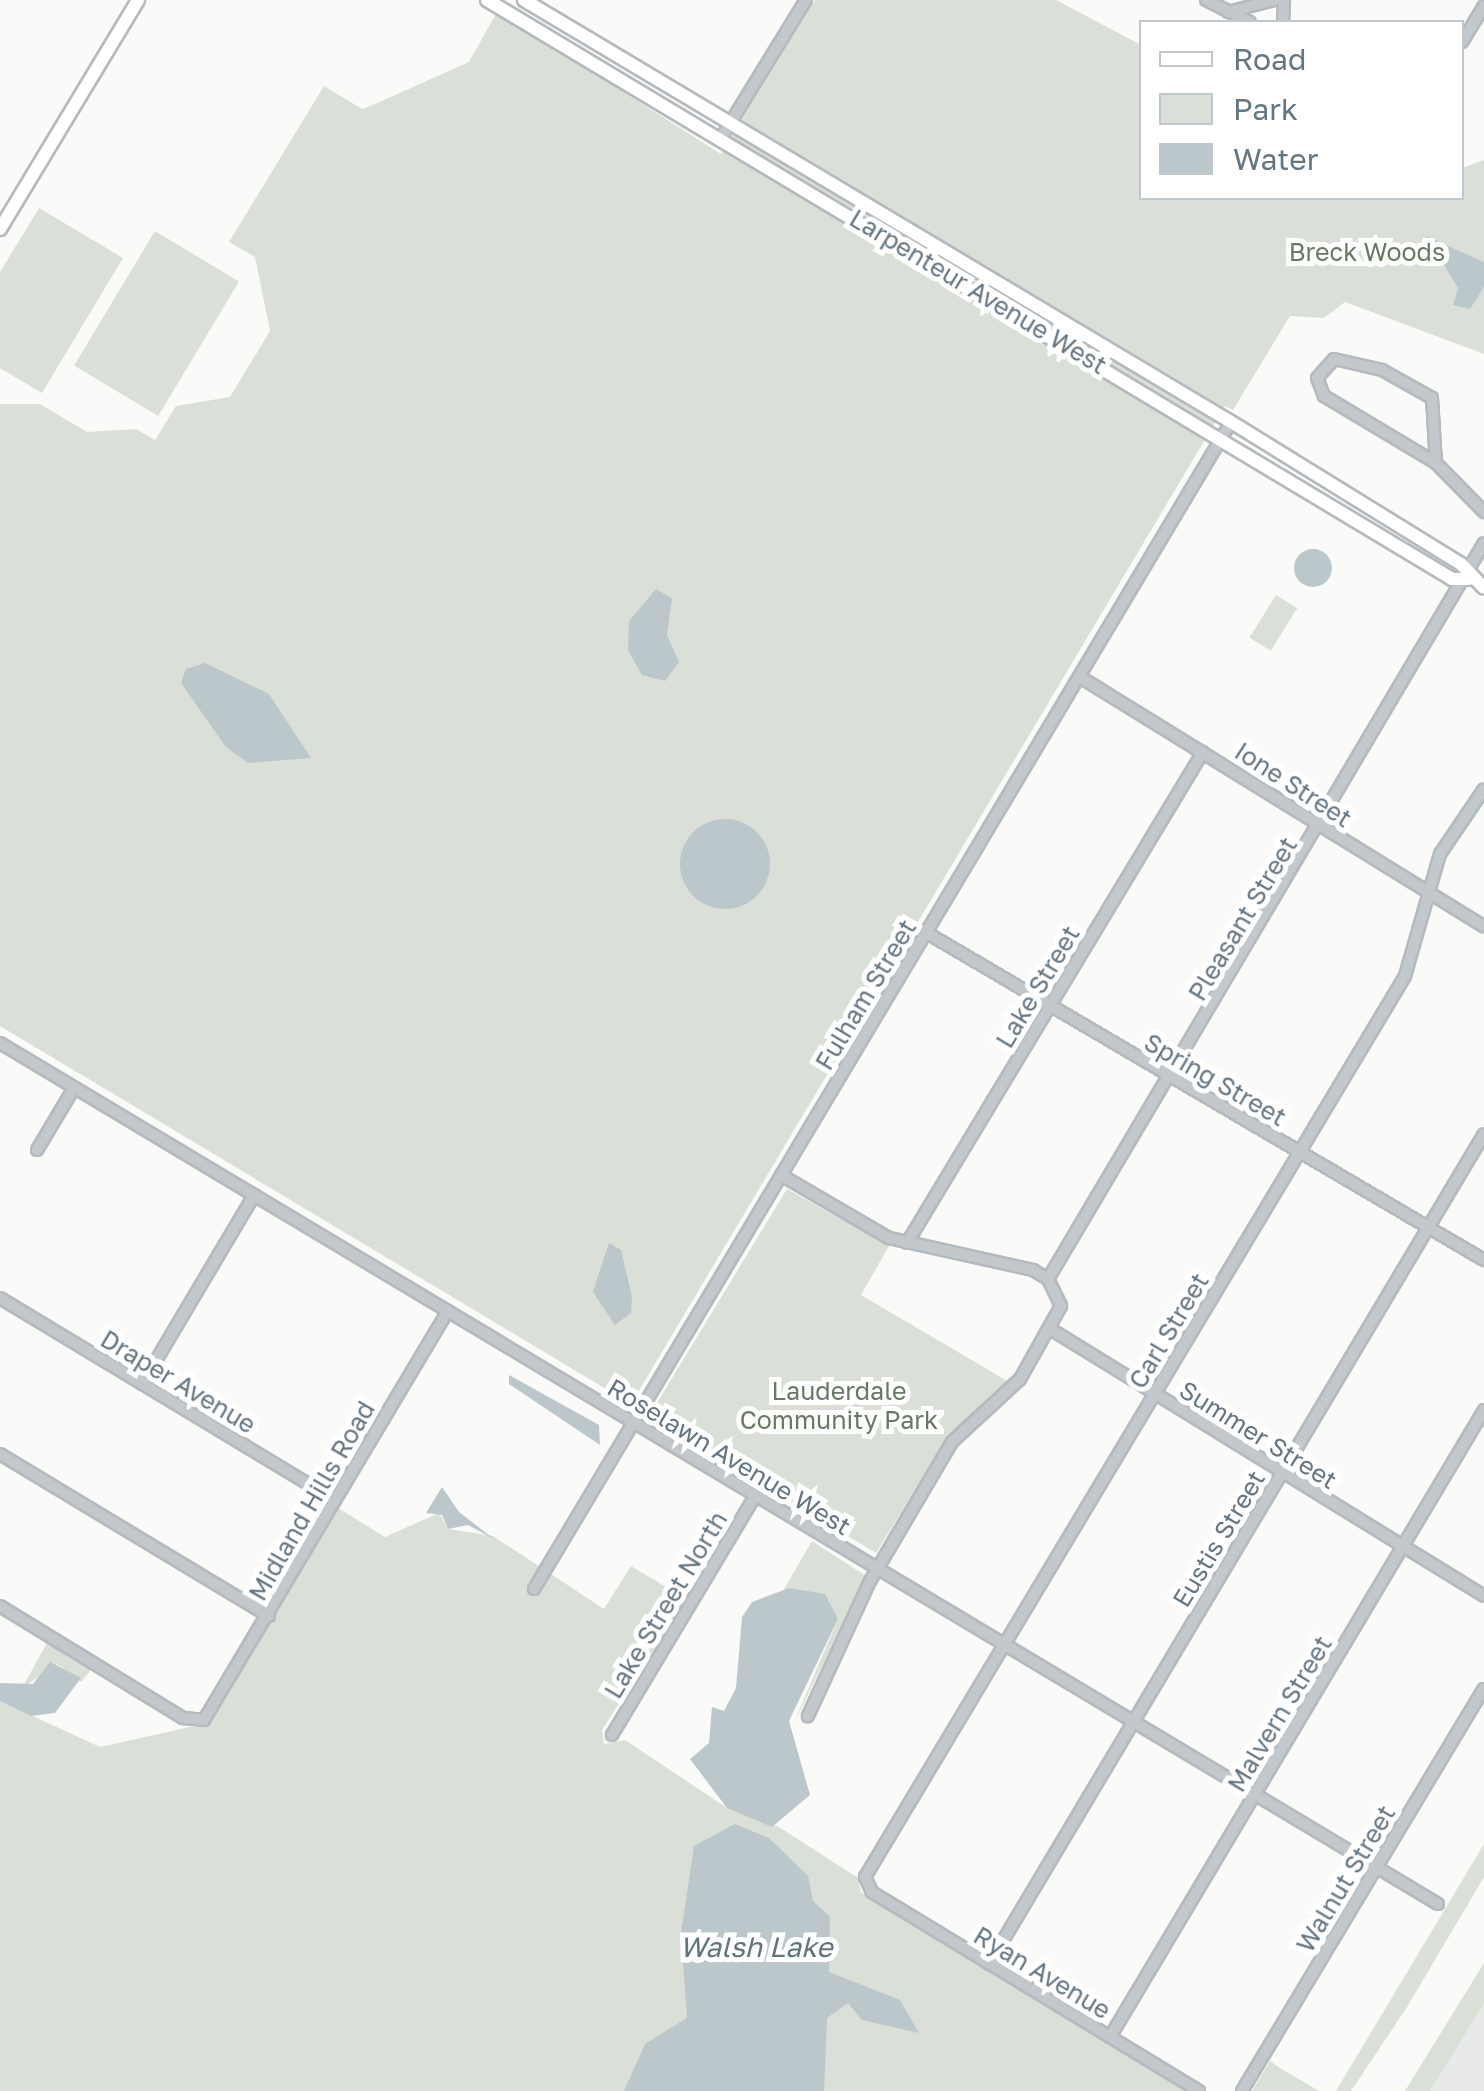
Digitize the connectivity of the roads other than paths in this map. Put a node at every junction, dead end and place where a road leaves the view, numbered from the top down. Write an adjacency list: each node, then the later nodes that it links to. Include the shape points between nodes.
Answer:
1 (138, 0): 13 (main road)
2 (487, 0): 12 (main road, Larpenteur Avenue West)
3 (524, 0): 11 (main road, Larpenteur Avenue West)
4 (806, 0): 11 (street)
5 (1206, 0): 8 (street)
6 (1274, 0): 8 (street)
7 (1484, 6): 10 (street)
8 (1228, 12): 9 (street)
9 (1246, 20)
10 (1464, 39)
11 (730, 122): 12 (street); 14 (main road, Larpenteur Avenue West)
12 (721, 138): 15 (main road, Larpenteur Avenue West)
13 (0, 229)
14 (1231, 422): 15 (street, Fulham Street); 20 (main road, Larpenteur Avenue West, via 1461,564)
15 (1222, 438): 20 (main road, Larpenteur Avenue West, via 1452,579); 22 (street, Fulham Street)
16 (1436, 463): 16 (street, via 1432,398 1367,365 1322,366 1324,396); 17 (street)
17 (1484, 512)
18 (1484, 543): 20 (street, Pleasant Street)
19 (1484, 564): 20 (street, Pleasant Street)
20 (1469, 579): 21 (main road, Larpenteur Avenue West); 25 (street, Pleasant Street)
21 (1484, 588)
22 (1080, 678): 23 (street, Ione Street); 28 (street, Fulham Street)
23 (1203, 752): 25 (street, Ione Street); 29 (street, Lake Street)
24 (1484, 788): 26 (street, Carl Street, via 1449,835)
25 (1322, 826): 26 (street, Ione Street); 31 (street, Pleasant Street)
26 (1430, 894): 27 (street, Ione Street); 35 (street, Carl Street, via 1416,955)
27 (1484, 927)
28 (926, 933): 29 (street, Spring Street); 36 (street, Fulham Street)
29 (1049, 1008): 31 (street, Spring Street); 39 (street, Lake Street)
30 (0, 1043): 32 (street, Roselawn Avenue West)
31 (1172, 1077): 35 (street, Spring Street); 41 (street, Pleasant Street)
32 (74, 1088): 34 (street); 37 (street, Roselawn Avenue West)
33 (1484, 1134): 38 (street, Eustis Street)
34 (37, 1150)
35 (1299, 1151): 38 (street, Spring Street); 46 (street, Carl Street)
36 (780, 1176): 39 (street); 48 (street, Fulham Street)
37 (254, 1195): 43 (street, Roselawn Avenue West); 45 (street)
38 (1428, 1227): 40 (street, Spring Street); 50 (street, Eustis Street)
39 (907, 1243): 41 (street)
40 (1484, 1260)
41 (1048, 1279): 44 (street, via 1061,1306)
42 (0, 1298): 45 (street, Draper Avenue)
43 (447, 1312): 48 (street, Roselawn Avenue West); 52 (street, Midland Hills Road)
44 (1052, 1330): 46 (street, Summer Street); 54 (street, via 1020,1379 952,1442)
45 (142, 1384): 52 (street, Draper Avenue)
46 (1155, 1393): 50 (street, Summer Street); 59 (street, Carl Street)
47 (1484, 1410): 53 (street, Malvern Street)
48 (633, 1423): 51 (street, Roselawn Avenue West); 55 (street, Fulham Street)
49 (0, 1454): 58 (street)
50 (1283, 1472): 53 (street, Summer Street); 62 (street, Eustis Street)
51 (755, 1496): 54 (street, Roselawn Avenue West); 63 (street, Lake Street North)
52 (335, 1500): 58 (street, Midland Hills Road)
53 (1403, 1548): 56 (street, Summer Street); 64 (street, Malvern Street)
54 (877, 1570): 59 (street, Roselawn Avenue West); 61 (street)
55 (534, 1589)
56 (1484, 1596)
57 (0, 1606): 58 (street, Midland Hills Road, via 183,1718 212,1711)
58 (268, 1616)
59 (1005, 1646): 62 (street, Roselawn Avenue West); 66 (street, Carl Street)
60 (1484, 1688): 65 (street, Walnut Street)
61 (808, 1716)
62 (1132, 1723): 64 (street, Roselawn Avenue West); 68 (street, Eustis Street)
63 (612, 1734)
64 (1254, 1796): 65 (street, Roselawn Avenue West); 69 (street, Malvern Street)
65 (1376, 1868): 67 (street, Roselawn Avenue West); 71 (street, Walnut Street)
66 (865, 1886): 68 (street, Ryan Avenue)
67 (1438, 1904)
68 (989, 1964): 69 (street, Ryan Avenue)
69 (1110, 2038): 70 (street, Ryan Avenue)
70 (1199, 2091)
71 (1242, 2091)

